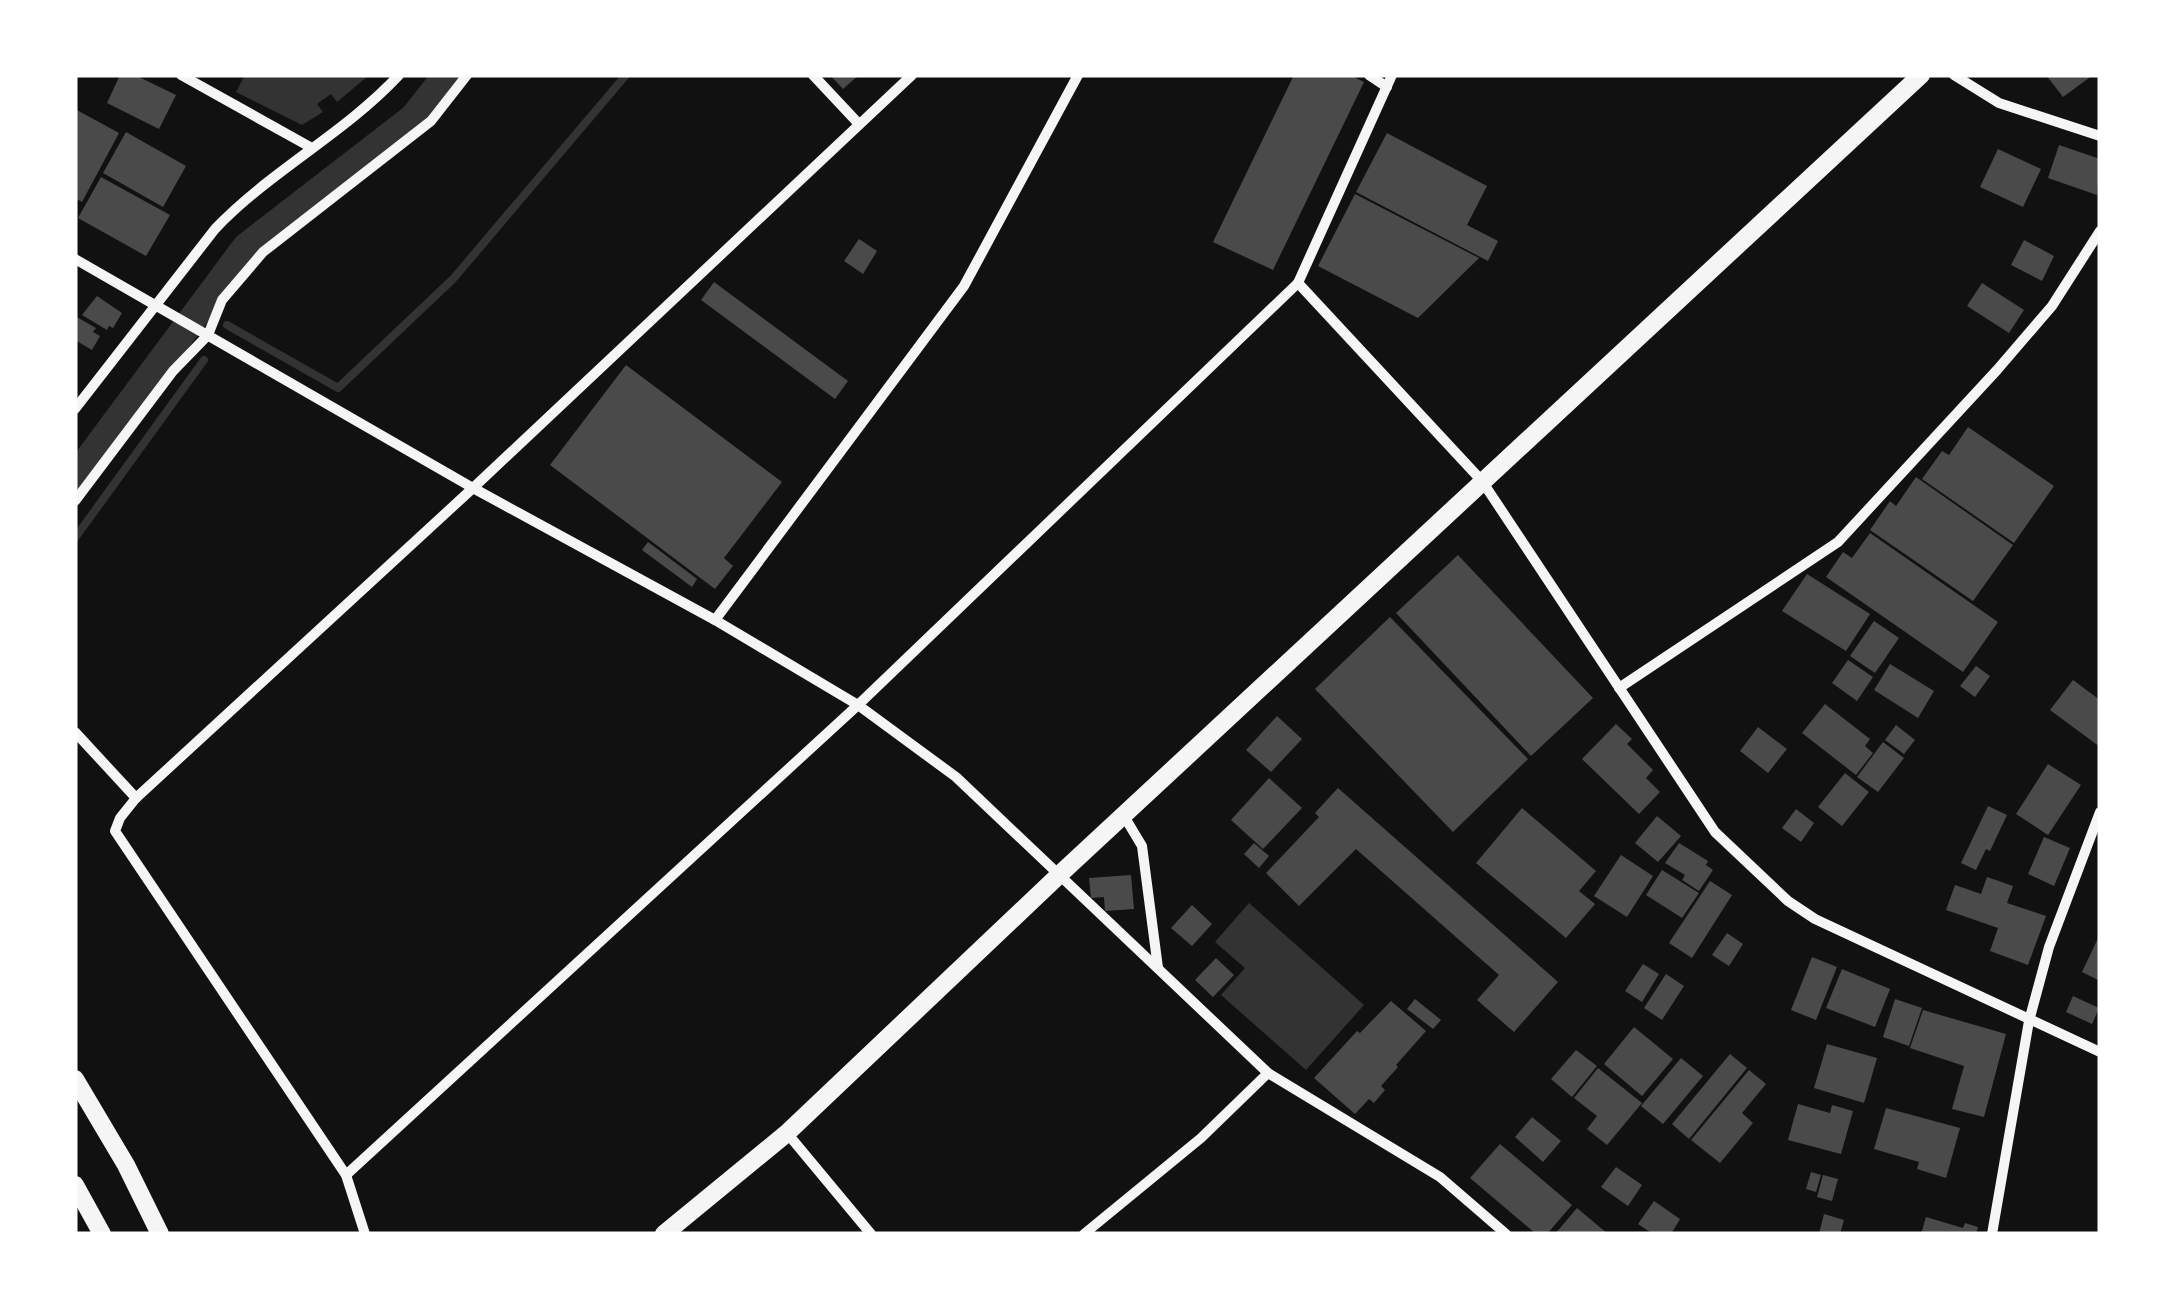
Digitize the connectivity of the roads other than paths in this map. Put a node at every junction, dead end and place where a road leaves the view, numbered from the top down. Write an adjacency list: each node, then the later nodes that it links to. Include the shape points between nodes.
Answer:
1 (181, 75): 14 (street)
2 (400, 75): 14 (street)
3 (467, 75): 19 (street, via 431,120 264,252 222,300)
4 (813, 75): 12 (street)
5 (912, 75): 12 (street)
6 (1078, 75): 24 (street, via 964,286)
7 (1369, 75): 11 (street)
8 (1392, 75): 11 (street)
9 (1922, 75): 21 (main road)
10 (1954, 75): 13 (street, via 1999,103)
11 (1387, 87): 17 (street)
12 (858, 123): 22 (street)
13 (2100, 136)
14 (312, 148): 18 (street, via 237,206)
15 (2100, 231): 25 (street, via 2052,306 1838,542)
16 (75, 259): 18 (street)
17 (1298, 283): 21 (street); 26 (street)
18 (154, 305): 19 (street); 20 (street)
19 (208, 336): 22 (street); 23 (street, via 172,371)
20 (75, 409)
21 (1482, 481): 25 (street); 30 (main road)
22 (473, 488): 24 (street); 28 (street)
23 (75, 501)
24 (715, 620): 26 (street)
25 (1620, 688): 33 (street, via 1715,832 1788,901 1815,920)
26 (858, 704): 31 (street, via 956,777); 38 (street)
27 (75, 732): 28 (street)
28 (136, 798): 38 (street, via 115,831)
29 (2100, 812): 33 (street, via 2049,947)
30 (1124, 816): 31 (main road); 32 (street, via 1142,846)
31 (1059, 875): 32 (street); 37 (main road)
32 (1158, 970): 35 (street)
33 (2030, 1021): 34 (street); 47 (street)
34 (2100, 1052)
35 (1268, 1073): 45 (street); 46 (street, via 1440,1177)
36 (75, 1080): 41 (main road)
37 (787, 1132): 43 (main road); 44 (street)
38 (346, 1176): 42 (street)
39 (75, 1184): 40 (main road)
40 (102, 1234)
41 (160, 1234)
42 (365, 1234)
43 (664, 1234)
44 (872, 1234)
45 (1084, 1234)
46 (1506, 1234)
47 (1992, 1234)

